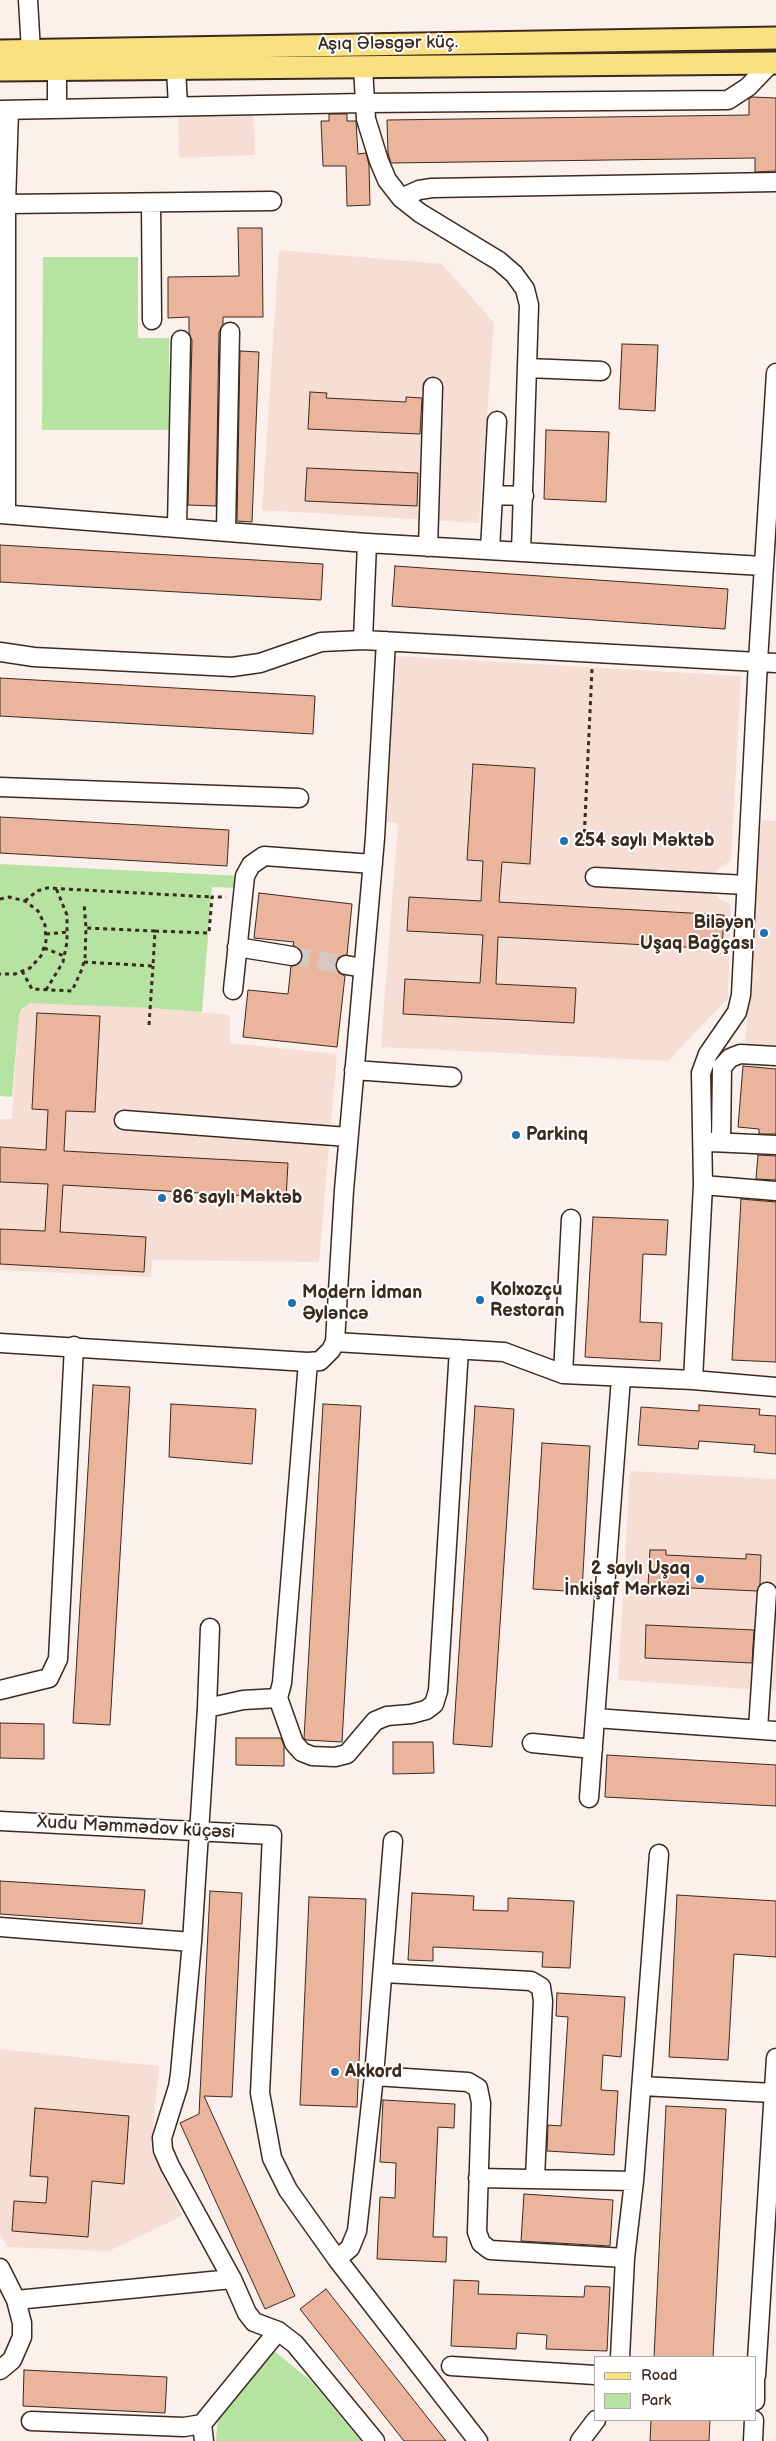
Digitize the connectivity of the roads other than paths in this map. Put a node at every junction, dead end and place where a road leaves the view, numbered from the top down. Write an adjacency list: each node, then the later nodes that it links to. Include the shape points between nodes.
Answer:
1 (28, 0): 4 (street)
2 (776, 38): 4 (main road, Aşıq Ələsgər küç.)
3 (0, 51): 4 (main road, Aşıq Ələsgər küç.)
4 (32, 60): 7 (main road, Aşıq Ələsgər küç.); 9 (main road, Aşıq Ələsgər küç.)
5 (774, 63): 6 (main road, Aşıq Ələsgər küç.); 10 (street, via 728,100)
6 (363, 67): 8 (main road, Aşıq Ələsgər küç.); 10 (street)
7 (57, 69): 8 (main road, Aşıq Ələsgər küç.); 12 (street)
8 (176, 69): 11 (street)
9 (0, 70)
10 (364, 103): 11 (street); 15 (street, via 378,160 387,180)
11 (178, 106): 12 (street)
12 (57, 107): 13 (street)
13 (4, 110): 18 (street)
14 (776, 182): 15 (street, via 432,188)
15 (401, 198): 22 (street, via 420,213 486,251 514,274 525,289 529,305)
16 (272, 201): 17 (street)
17 (151, 203): 18 (street); 19 (street)
18 (6, 204): 29 (street)
19 (152, 320)
20 (230, 332): 31 (street)
21 (181, 340): 30 (street)
22 (527, 368): 23 (street); 28 (street)
23 (601, 371)
24 (776, 374): 36 (street)
25 (433, 387): 33 (street)
26 (497, 421): 27 (street)
27 (493, 495): 28 (street); 34 (street)
28 (524, 496): 35 (street)
29 (3, 514): 30 (street)
30 (177, 526): 31 (street)
31 (226, 530): 32 (street)
32 (367, 543): 33 (street); 37 (street)
33 (428, 546): 34 (street)
34 (490, 550): 35 (street)
35 (521, 552): 36 (street)
36 (763, 566): 40 (street)
37 (362, 640): 38 (street); 39 (street, via 322,642 260,663 232,667)
38 (386, 641): 40 (street); 44 (street)
39 (0, 652)
40 (758, 662): 41 (street); 46 (street)
41 (776, 663)
42 (0, 787): 43 (street)
43 (299, 798)
44 (373, 864): 47 (street, via 264,856 251,865 245,876); 50 (street)
45 (595, 877): 46 (street)
46 (746, 885): 57 (street, via 740,995 736,1012 708,1054 701,1073)
47 (237, 947): 48 (street); 51 (street)
48 (292, 956)
49 (346, 965): 50 (street)
50 (363, 968): 53 (street)
51 (233, 990)
52 (776, 1056): 58 (street, via 740,1054 730,1058 722,1067)
53 (354, 1070): 54 (street); 56 (street)
54 (452, 1077)
55 (124, 1120): 56 (street)
56 (348, 1137): 63 (street)
57 (703, 1142): 58 (street); 60 (street)
58 (722, 1142): 59 (street)
59 (776, 1145)
60 (703, 1185): 61 (street); 70 (street)
61 (776, 1192)
62 (571, 1219): 68 (street)
63 (335, 1342): 66 (street); 67 (street, via 326,1357)
64 (0, 1343): 65 (street)
65 (74, 1346): 67 (street); 74 (street, via 58,1659 49,1678)
66 (459, 1349): 68 (street, via 504,1352); 75 (street, via 438,1691 434,1704 426,1710 375,1721 347,1754 335,1757 302,1752 294,1743)
67 (308, 1362): 75 (street, via 282,1683)
68 (563, 1374): 69 (street)
69 (621, 1378): 70 (street); 77 (street)
70 (693, 1380): 71 (street)
71 (776, 1387)
72 (767, 1592): 78 (street)
73 (210, 1628): 76 (street)
74 (0, 1690)
75 (278, 1698): 76 (street, via 243,1700)
76 (206, 1708): 84 (street)
77 (595, 1718): 78 (street); 81 (street)
78 (758, 1730): 79 (street)
79 (776, 1731)
80 (532, 1743): 81 (street)
81 (593, 1749): 82 (street)
82 (589, 1798)
83 (0, 1821): 84 (street, Xudu Məmmədov küçəsi)
84 (197, 1831): 88 (street); 98 (street, Xudu Məmmədov küçəsi, via 272,1834 260,2060 264,2123 272,2158 288,2190)
85 (393, 1841): 89 (street)
86 (659, 1854): 92 (street)
87 (0, 1927): 88 (street)
88 (192, 1942): 100 (street, via 178,2087 164,2129 163,2144 170,2166)
89 (384, 1973): 91 (street); 95 (street, via 531,1981 541,1987)
90 (776, 2058): 93 (street)
91 (374, 2076): 94 (street, via 468,2082 478,2088 481,2103); 98 (street, via 358,2231 350,2248)
92 (642, 2086): 93 (street); 96 (street)
93 (773, 2093): 104 (street)
94 (478, 2178): 95 (street); 97 (street, via 477,2232 481,2243 490,2250)
95 (535, 2178): 96 (street)
96 (634, 2181): 97 (street)
97 (625, 2258): 103 (street)
98 (337, 2259): 113 (street)
99 (0, 2268): 101 (street)
100 (232, 2279): 101 (street); 102 (street, via 254,2322)
101 (16, 2300): 106 (street, via 22,2337 12,2360)
102 (278, 2331): 111 (street); 112 (street, via 295,2344)
103 (620, 2356)
104 (756, 2360)
105 (451, 2366): 107 (street)
106 (0, 2370)
107 (594, 2374)
108 (31, 2420): 111 (street, via 184,2427)
109 (595, 2421): 114 (street)
110 (754, 2421): 115 (street)
111 (203, 2432)
112 (375, 2441)
113 (478, 2441)
114 (580, 2441)
115 (753, 2441)

